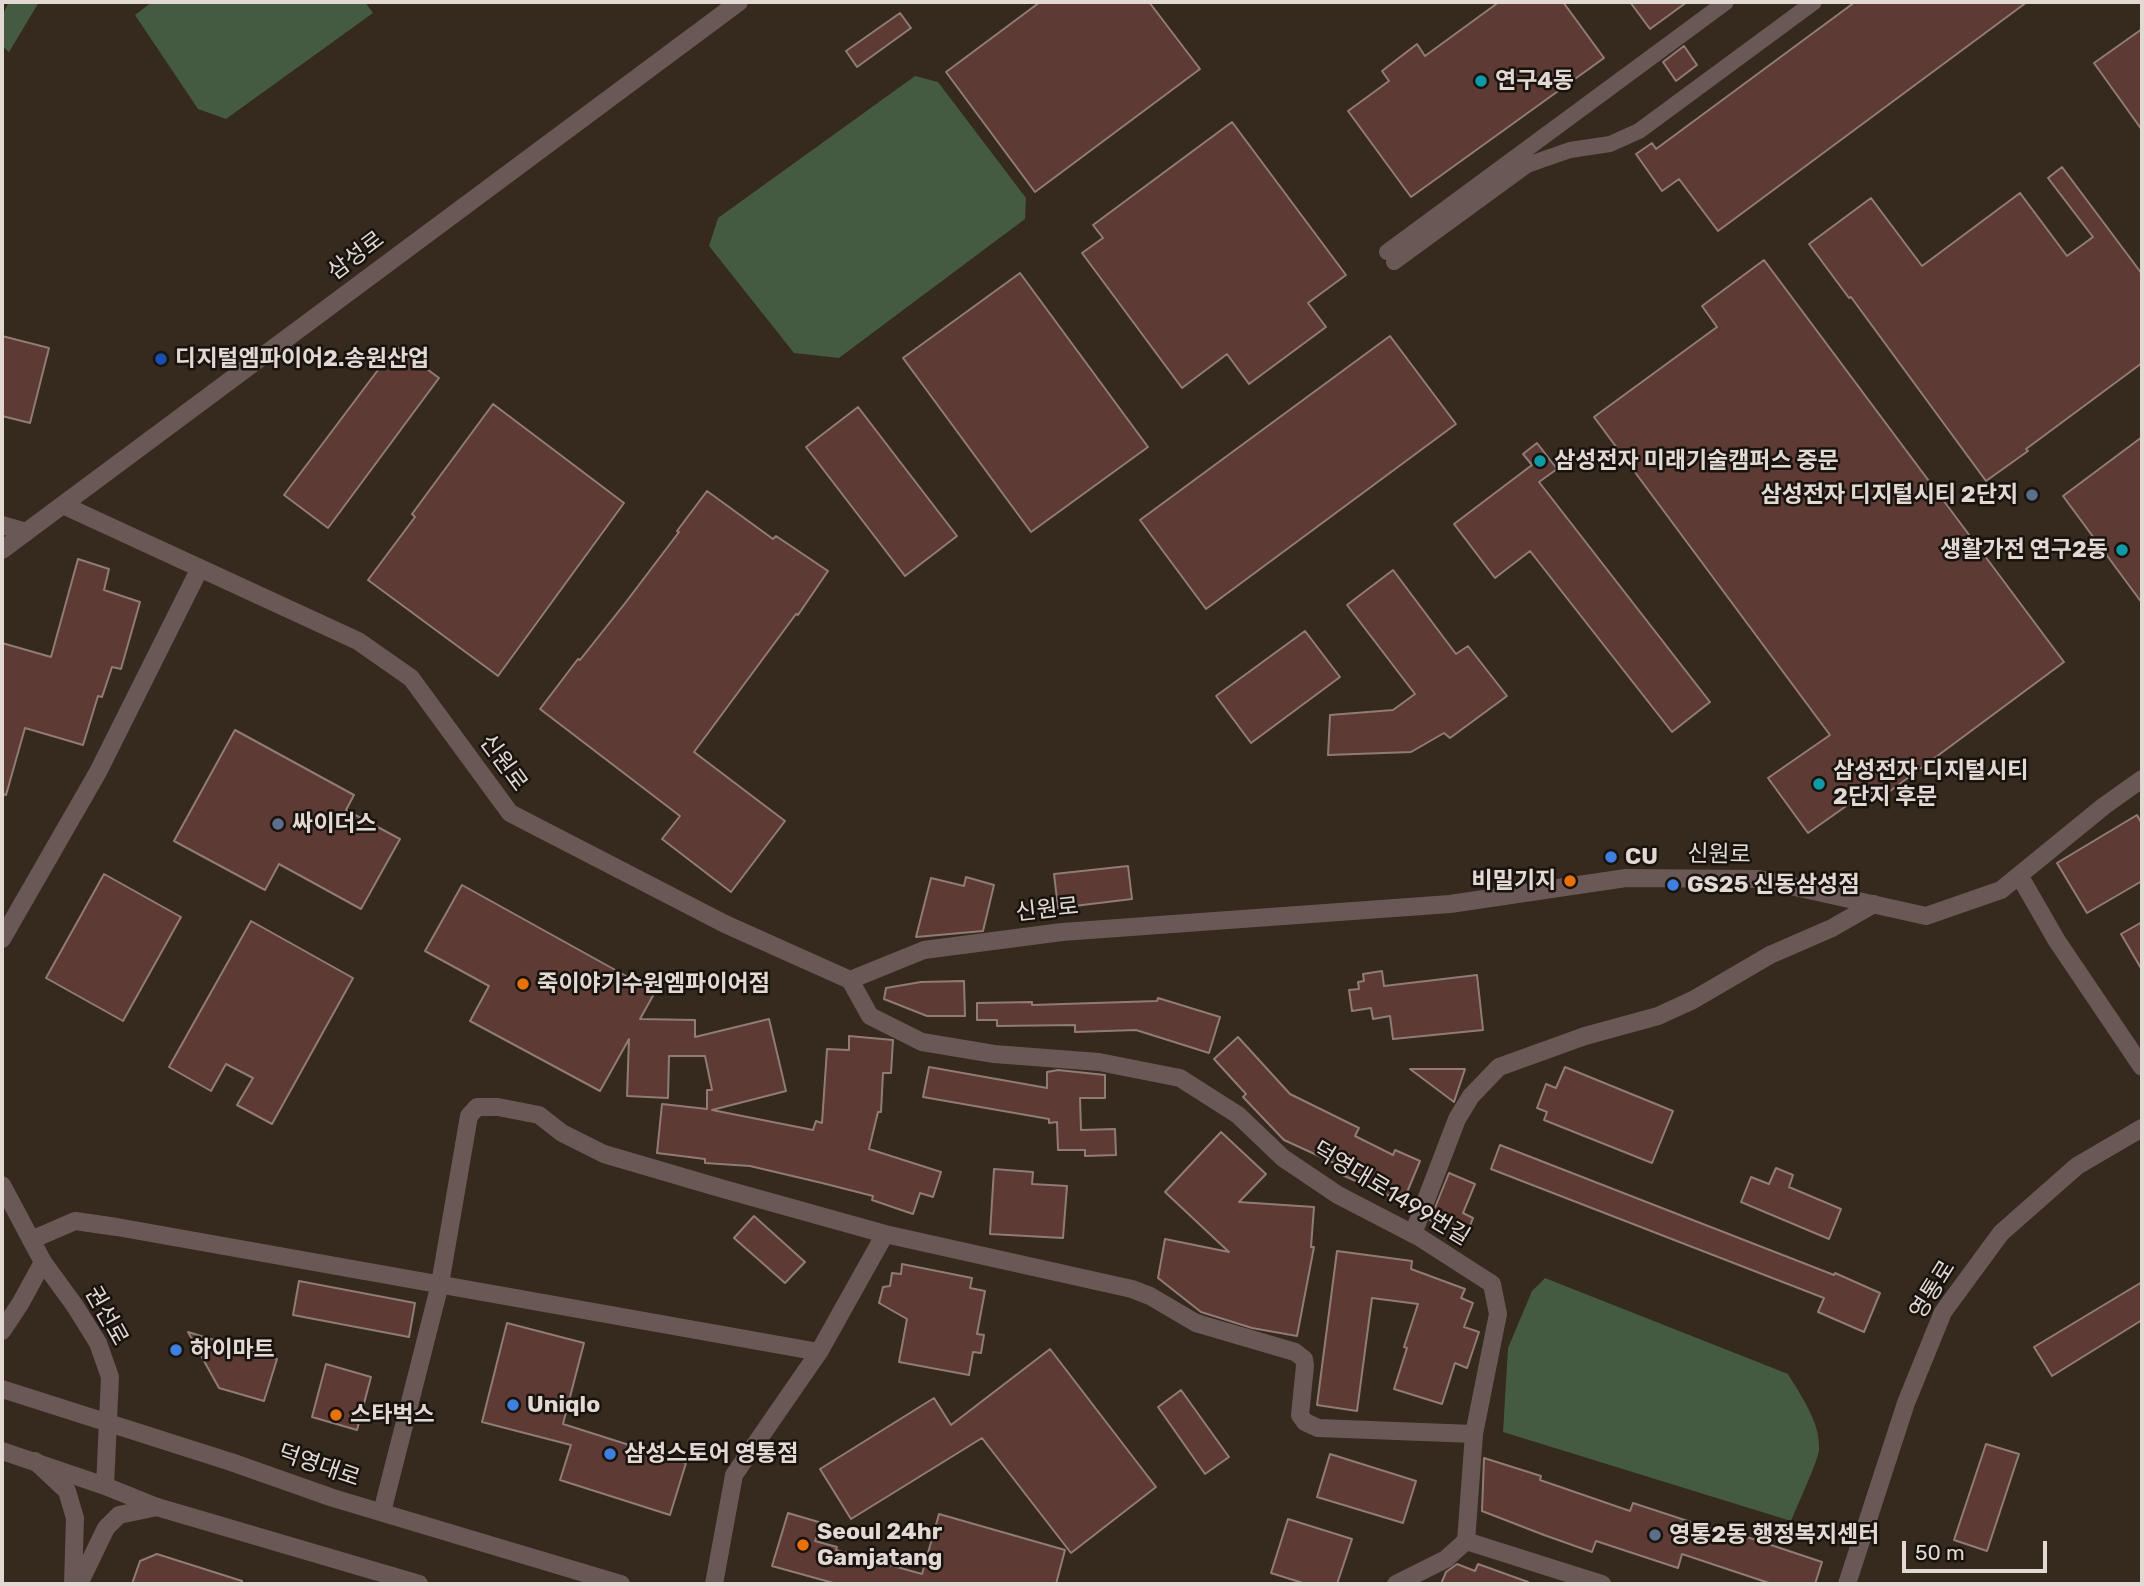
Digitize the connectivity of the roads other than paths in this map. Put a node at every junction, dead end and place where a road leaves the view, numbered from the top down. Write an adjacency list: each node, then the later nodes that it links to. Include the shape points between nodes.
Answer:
1 (739, 2): 4 (street, 삼성로)
2 (1726, 2): 3 (street, via 1391,257 1527,165 1570,150 1611,144 1639,131)
3 (1814, 2)
4 (63, 505): 6 (street, 삼성로); 8 (street, 신원로)
5 (2, 525): 6 (street)
6 (26, 532): 7 (street, 삼성로)
7 (2, 550)
8 (200, 568): 12 (street, via 98,772); 13 (street, 신원로, via 358,641 411,678 510,813 725,924)
9 (2142, 779): 10 (street, 신원로)
10 (2019, 875): 11 (street, 신원로, via 2001,890 1926,916); 14 (street, via 2057,941)
11 (1874, 904): 13 (street, 신원로, via 1759,879 1626,878 1450,904 1048,934 924,950); 18 (street, via 1658,1016 1499,1067 1471,1096 1457,1119)
12 (2, 939)
13 (850, 980): 18 (street, 덕영대로1499번길, via 870,1016 922,1042 994,1054 1098,1062 1180,1078 1238,1115 1283,1158 1338,1195)
14 (2142, 1067)
15 (2142, 1128): 40 (street, 영통로, via 2077,1166 2001,1233 1943,1312 1906,1403)
16 (2, 1185): 19 (street, 권선로)
17 (885, 1234): 21 (street, via 604,1154 562,1133 539,1115 477,1107 469,1116); 23 (street); 26 (street, via 1132,1289 1196,1323 1295,1352 1305,1366 1300,1415 1318,1428)
18 (1413, 1234): 26 (street, 덕영대로1499번길, via 1492,1284 1498,1314)
19 (31, 1240): 20 (street, 권선로); 21 (street, via 75,1221)
20 (43, 1262): 22 (street); 25 (street, 권선로, via 97,1343 110,1377)
21 (440, 1284): 23 (street); 31 (street)
22 (2, 1331)
23 (819, 1352): 37 (street, via 734,1475)
24 (2, 1389): 25 (street, 덕영대로)
25 (108, 1423): 29 (street, 권선로); 31 (street, 덕영대로)
26 (1474, 1434): 32 (street, 덕영대로1499번길)
27 (2, 1451): 28 (street)
28 (35, 1461): 29 (street); 33 (street, via 67,1491 75,1518)
29 (105, 1486): 30 (street)
30 (157, 1507): 34 (street, via 119,1515 106,1528); 35 (street)
31 (382, 1513): 36 (street, 덕영대로)
32 (1466, 1541): 38 (street, via 1446,1559); 39 (street)
33 (73, 1584)
34 (79, 1584)
35 (419, 1584)
36 (621, 1584)
37 (714, 1584)
38 (1396, 1584)
39 (1602, 1584)
40 (1847, 1584)

